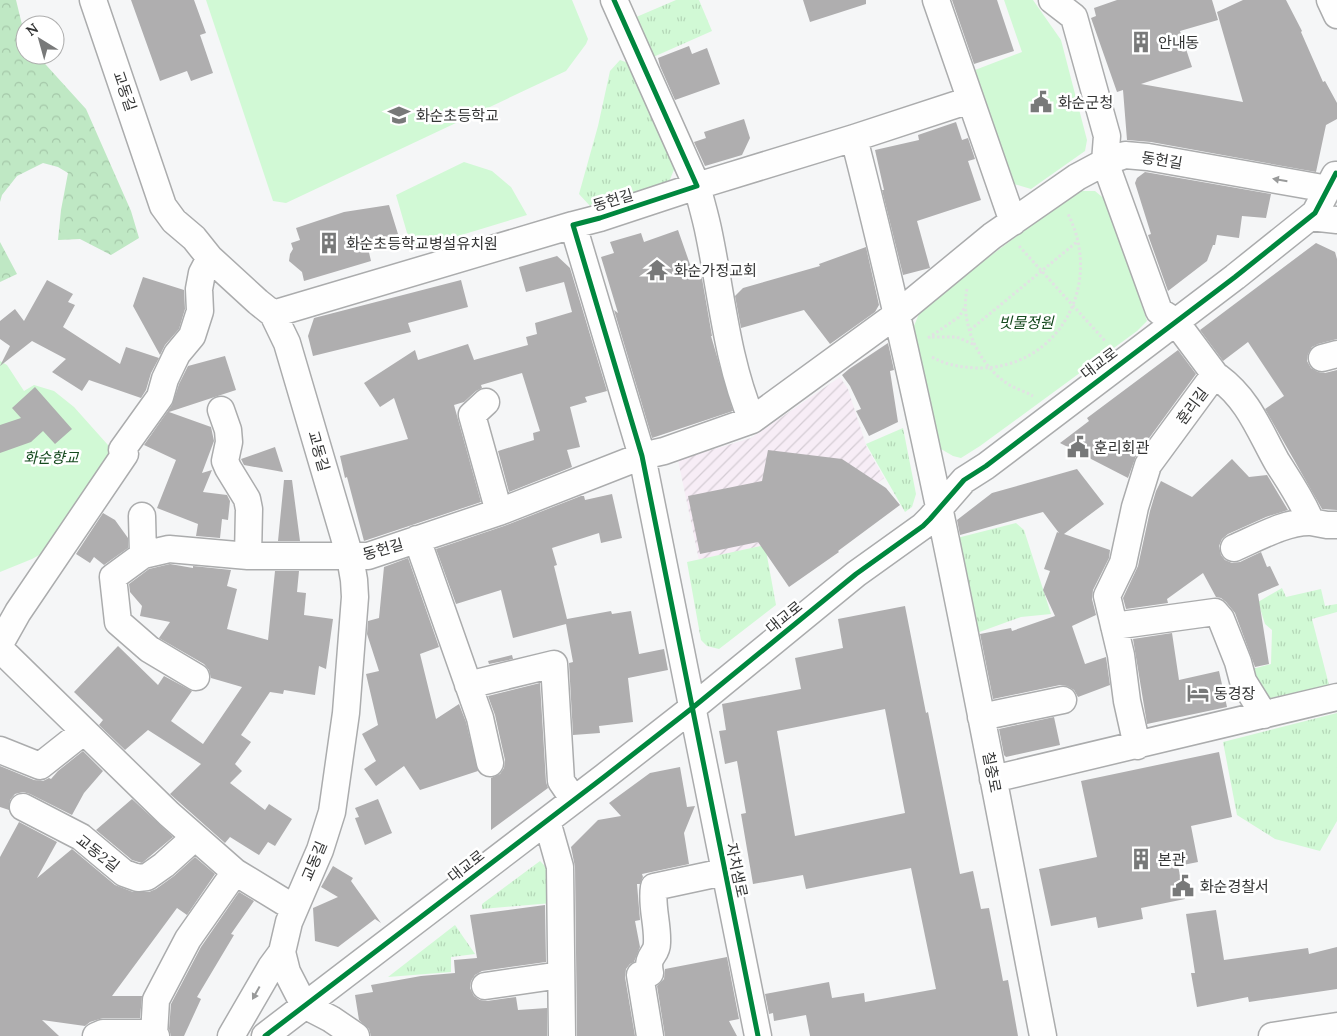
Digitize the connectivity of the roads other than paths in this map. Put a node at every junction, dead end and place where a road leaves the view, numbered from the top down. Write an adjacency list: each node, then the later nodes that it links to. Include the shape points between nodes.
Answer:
1 (93, 0): 15 (street, 교동길, via 163,206)
2 (614, 0): 11 (street)
3 (936, 0): 8 (street)
4 (1052, 0): 6 (street)
5 (1330, 0): 7 (street)
6 (1080, 9): 10 (street, via 1107,136)
7 (1337, 15)
8 (970, 100): 9 (street, 동헌길); 14 (street)
9 (854, 138): 11 (street, 동헌길); 17 (street)
10 (1105, 162): 12 (street, 동헌길, one-way to 10, via 1148,157 1125,155); 14 (street, 동헌길, via 1077,177); 18 (street, via 1159,311)
11 (697, 186): 13 (street, 동헌길); 22 (street, via 709,233 727,337 742,397)
12 (1330, 194): 18 (street, 대교로, via 1235,277)
13 (573, 225): 16 (street, 동헌길); 23 (street)
14 (1014, 232): 17 (street, 동헌길, via 950,270)
15 (210, 258): 16 (street, 교동길); 34 (street, via 198,289 200,311 192,336 177,354 160,396 122,450 125,454)
16 (272, 314): 33 (street, 교동길, via 287,344)
17 (896, 315): 22 (street, 동헌길); 24 (street)
18 (1175, 321): 19 (street); 24 (street, 대교로, via 964,480)
19 (1216, 376): 27 (street, 훈리길, via 1235,391 1252,414); 35 (street, 훈리길, via 1148,465 1135,507 1124,563 1107,596)
20 (486, 402): 25 (street, via 472,416)
21 (221, 410): 32 (street, via 229,442 225,461 247,500 249,510)
22 (752, 420): 23 (street, 동헌길)
23 (642, 456): 25 (street, 동헌길); 42 (street, 자치샘로)
24 (940, 508): 42 (street, 대교로, via 923,526 856,574); 44 (street, 칠충로)
25 (499, 512): 29 (street, 동헌길)
26 (142, 516): 31 (street)
27 (1312, 522): 28 (street); 30 (street, via 1290,525)
28 (1337, 525)
29 (417, 539): 33 (street, 동헌길, via 368,556); 39 (street)
30 (1234, 548)
31 (143, 555): 32 (street, 동헌길, via 169,549); 38 (street, via 113,577 118,622 149,649)
32 (248, 556): 33 (street, 동헌길)
33 (350, 557): 56 (street, 교동길, via 355,598 346,713 332,812 320,850)
34 (9, 607): 36 (street)
35 (1114, 626): 43 (street, via 1215,612 1221,619 1243,681); 46 (street, 훈리길)
36 (0, 644)
37 (0, 649): 45 (street)
38 (196, 677)
39 (468, 685): 48 (street, via 480,718); 50 (street, via 554,664 561,781)
40 (1337, 697): 43 (street)
41 (1063, 700): 44 (street)
42 (691, 708): 50 (street, 대교로); 55 (street, 자치샘로)
43 (1264, 715): 46 (street)
44 (981, 717): 49 (street, 칠충로)
45 (83, 732): 47 (street, via 40,766); 53 (street)
46 (1137, 746): 49 (street)
47 (0, 750)
48 (490, 763)
49 (993, 779): 70 (street, 칠충로)
50 (574, 800): 52 (street, 대교로)
51 (23, 807): 53 (street, 교동2길, via 81,838 124,873 138,878 147,877 164,865)
52 (547, 821): 58 (street, via 560,867); 60 (street, 대교로)
53 (195, 837): 54 (street)
54 (235, 872): 56 (street); 63 (street, via 188,939 156,1000)
55 (724, 872): 68 (street, via 654,887 657,945 648,962 650,972 640,975); 69 (street, 자치샘로)
56 (294, 908): 57 (street, 교동길)
57 (282, 952): 60 (street, via 287,972); 64 (street, 교동길, one-way to 64)
58 (561, 975): 59 (street); 67 (street)
59 (485, 986)
60 (304, 1005): 65 (street, 대교로); 66 (street)
61 (1337, 1026): 71 (street)
62 (96, 1036): 63 (street, via 103,1033 152,1033)
63 (155, 1036)
64 (231, 1036)
65 (265, 1036)
66 (356, 1036)
67 (562, 1036)
68 (650, 1036)
69 (758, 1036)
70 (1043, 1036)
71 (1272, 1036)

